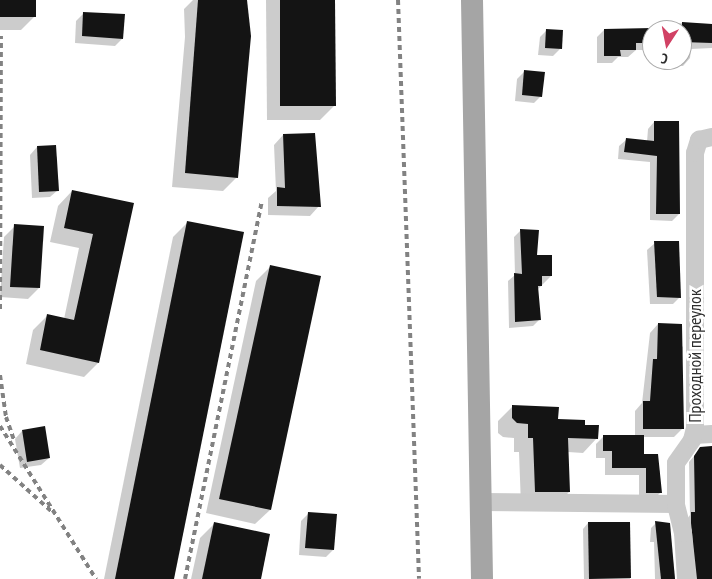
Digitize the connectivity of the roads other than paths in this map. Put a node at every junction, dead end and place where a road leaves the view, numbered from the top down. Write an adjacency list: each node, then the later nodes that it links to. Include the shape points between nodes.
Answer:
1 (472, 0): 5 (main road)
2 (712, 137): 3 (street, Проходной переулок, via 699,140 695,153)
3 (694, 434): 4 (street); 6 (street, Проходной переулок, via 676,463)
4 (712, 434)
5 (481, 502): 6 (street); 7 (main road)
6 (676, 504): 8 (street, Проходной переулок, via 684,538)
7 (482, 579)
8 (686, 579)

